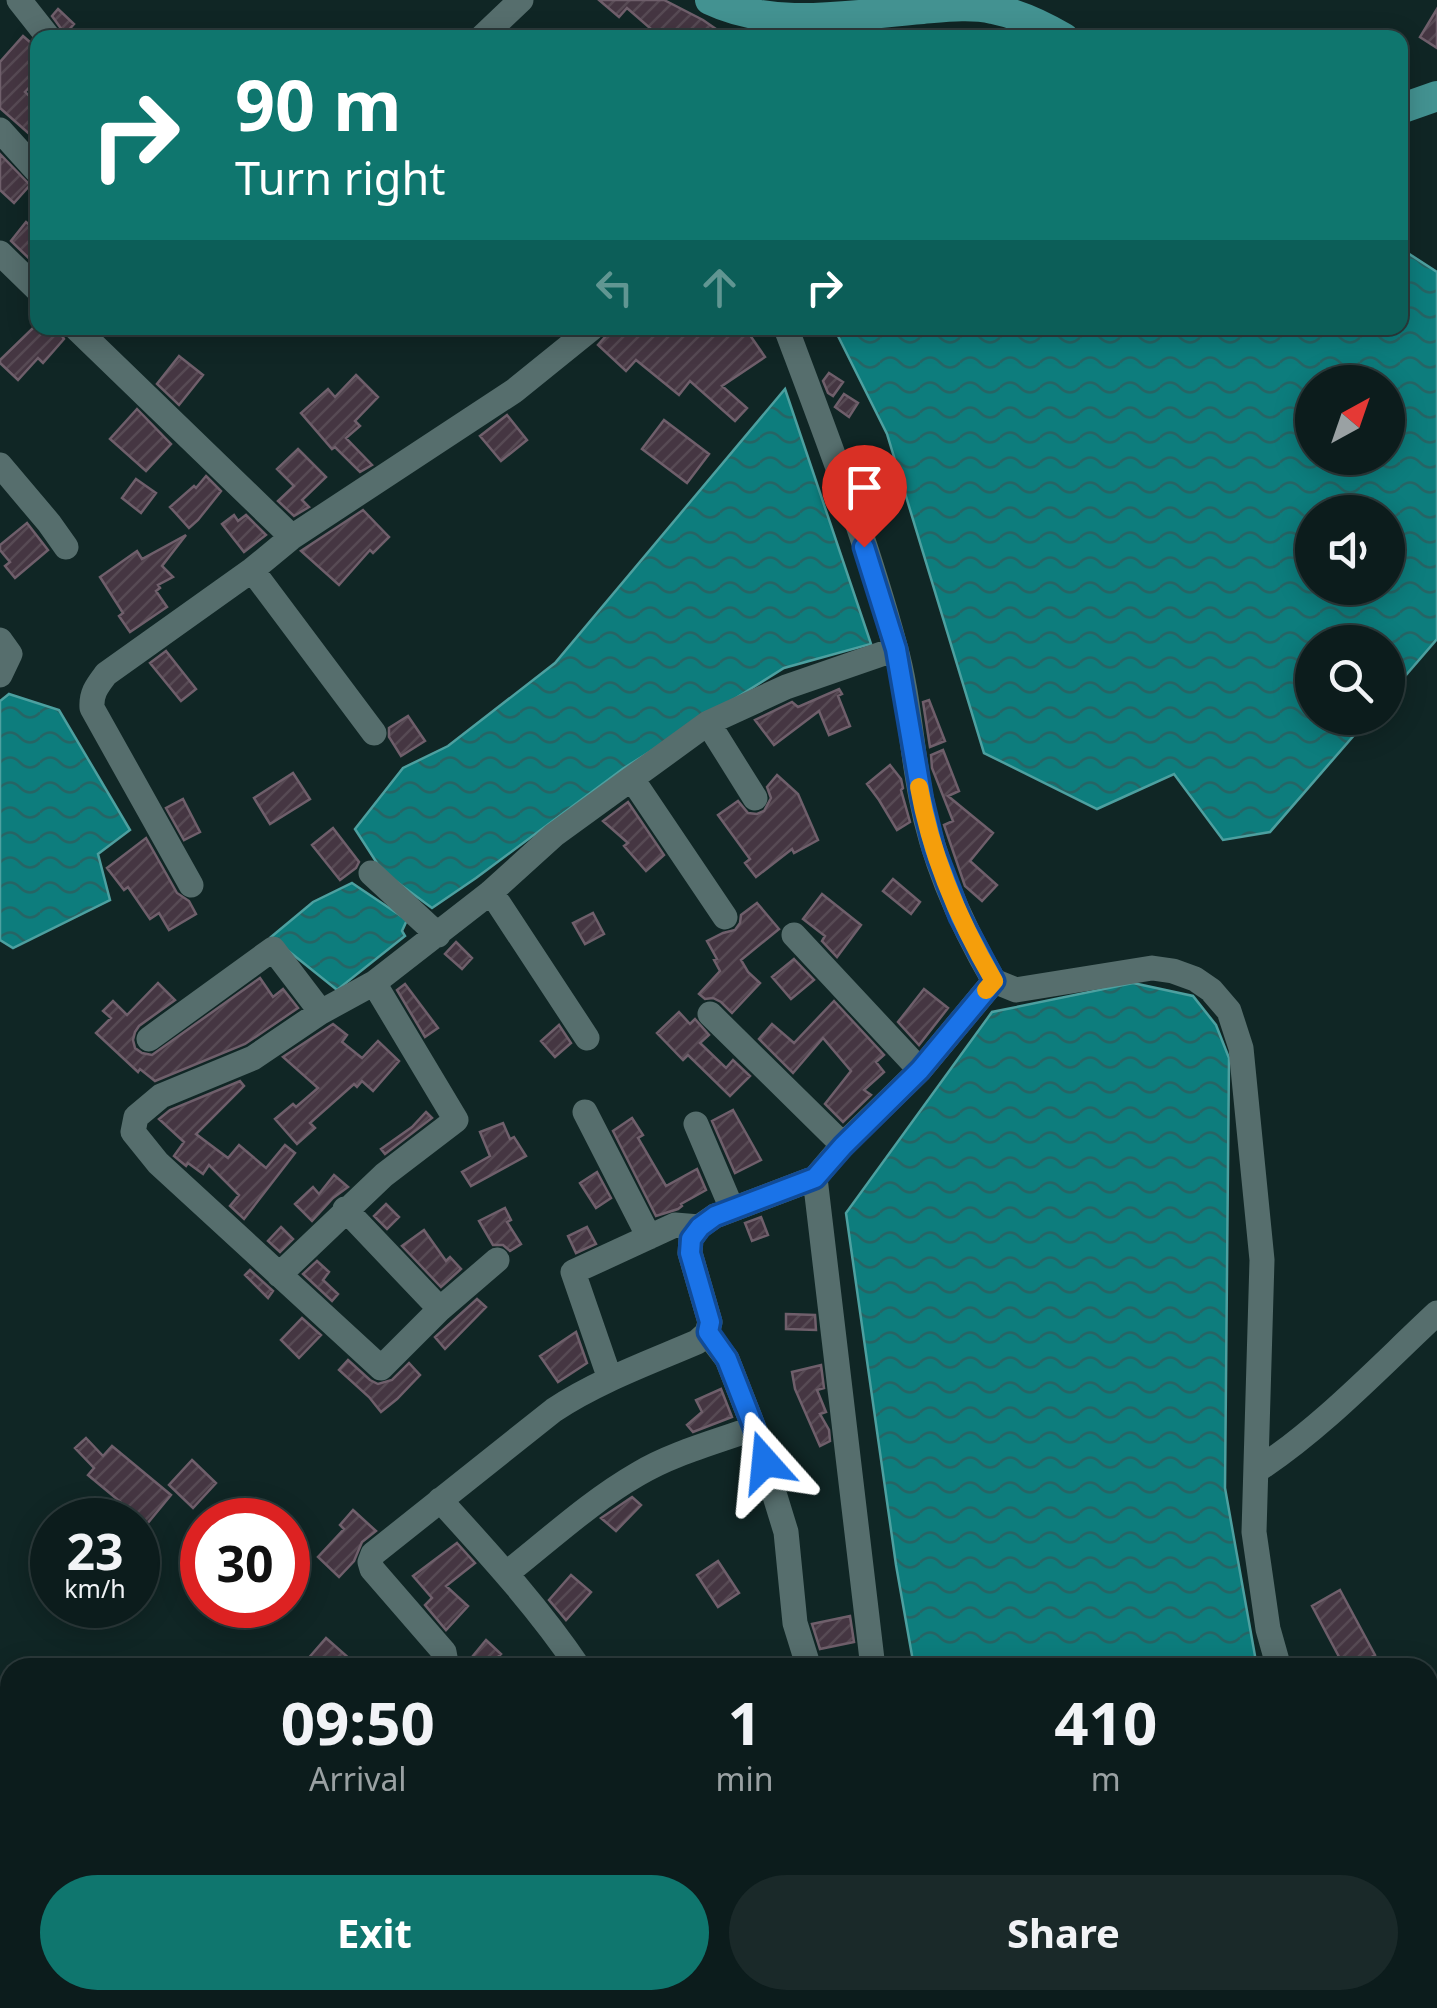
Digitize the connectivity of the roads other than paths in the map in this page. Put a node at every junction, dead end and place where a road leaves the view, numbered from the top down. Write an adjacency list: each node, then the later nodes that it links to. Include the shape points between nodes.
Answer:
1 (19, 0): 5 (street)
2 (520, 0): 6 (street)
3 (710, 0): 4 (main road)
4 (754, 27): 7 (main road, via 954,7 991,8)
5 (43, 30)
6 (489, 30)
7 (1050, 30)
8 (1437, 96): 9 (main road)
9 (1408, 106)
10 (0, 130): 11 (street)
11 (30, 163)
12 (0, 253): 13 (street)
13 (30, 282)
14 (83, 335): 18 (street)
15 (583, 335): 18 (street, via 514,391)
16 (789, 335): 22 (street)
17 (0, 465): 19 (street)
18 (292, 537): 20 (street)
19 (66, 547)
20 (252, 570): 25 (street); 29 (street, via 106,674 91,698)
21 (0, 640): 23 (street, via 10,654)
22 (896, 649): 24 (street); 34 (street, via 934,849)
23 (0, 675)
24 (708, 723): 26 (street); 27 (street)
25 (374, 733)
26 (632, 779): 30 (street, via 554,835); 31 (street)
27 (755, 798)
28 (371, 874): 32 (street)
29 (191, 885)
30 (491, 892): 32 (street); 38 (street)
31 (724, 918)
32 (438, 934): 35 (street)
33 (794, 935): 40 (street)
34 (994, 981): 40 (street); 56 (street, via 1016,990 1152,968 1195,978 1229,1011 1241,1048 1262,1260)
35 (374, 983): 36 (street); 45 (street, via 456,1120)
36 (321, 1012): 39 (street, via 274,949); 50 (street, via 253,1058 162,1096 136,1117 132,1132)
37 (710, 1014): 43 (street)
38 (586, 1038)
39 (149, 1039)
40 (920, 1070): 43 (street)
41 (585, 1112): 48 (street)
42 (696, 1124): 46 (street)
43 (843, 1146): 44 (street)
44 (815, 1178): 46 (street); 62 (street)
45 (346, 1209): 50 (street); 51 (street)
46 (732, 1209): 47 (street)
47 (700, 1227): 48 (street, via 675,1226); 53 (street, via 690,1253)
48 (648, 1238): 54 (street, via 572,1272)
49 (497, 1260): 51 (street)
50 (279, 1274): 51 (street, via 381,1368)
51 (440, 1310)
52 (1437, 1312): 56 (street, via 1287,1451)
53 (708, 1332): 54 (street); 55 (street, via 727,1359)
54 (610, 1379): 57 (street, via 554,1410)
55 (754, 1428): 58 (street, via 639,1472); 61 (street, via 786,1532)
56 (1256, 1471): 63 (street, via 1254,1532)
57 (440, 1500): 58 (street); 59 (street, via 370,1562)
58 (507, 1573): 60 (street)
59 (445, 1658)
60 (572, 1658)
61 (805, 1658)
62 (872, 1658)
63 (1276, 1658)

